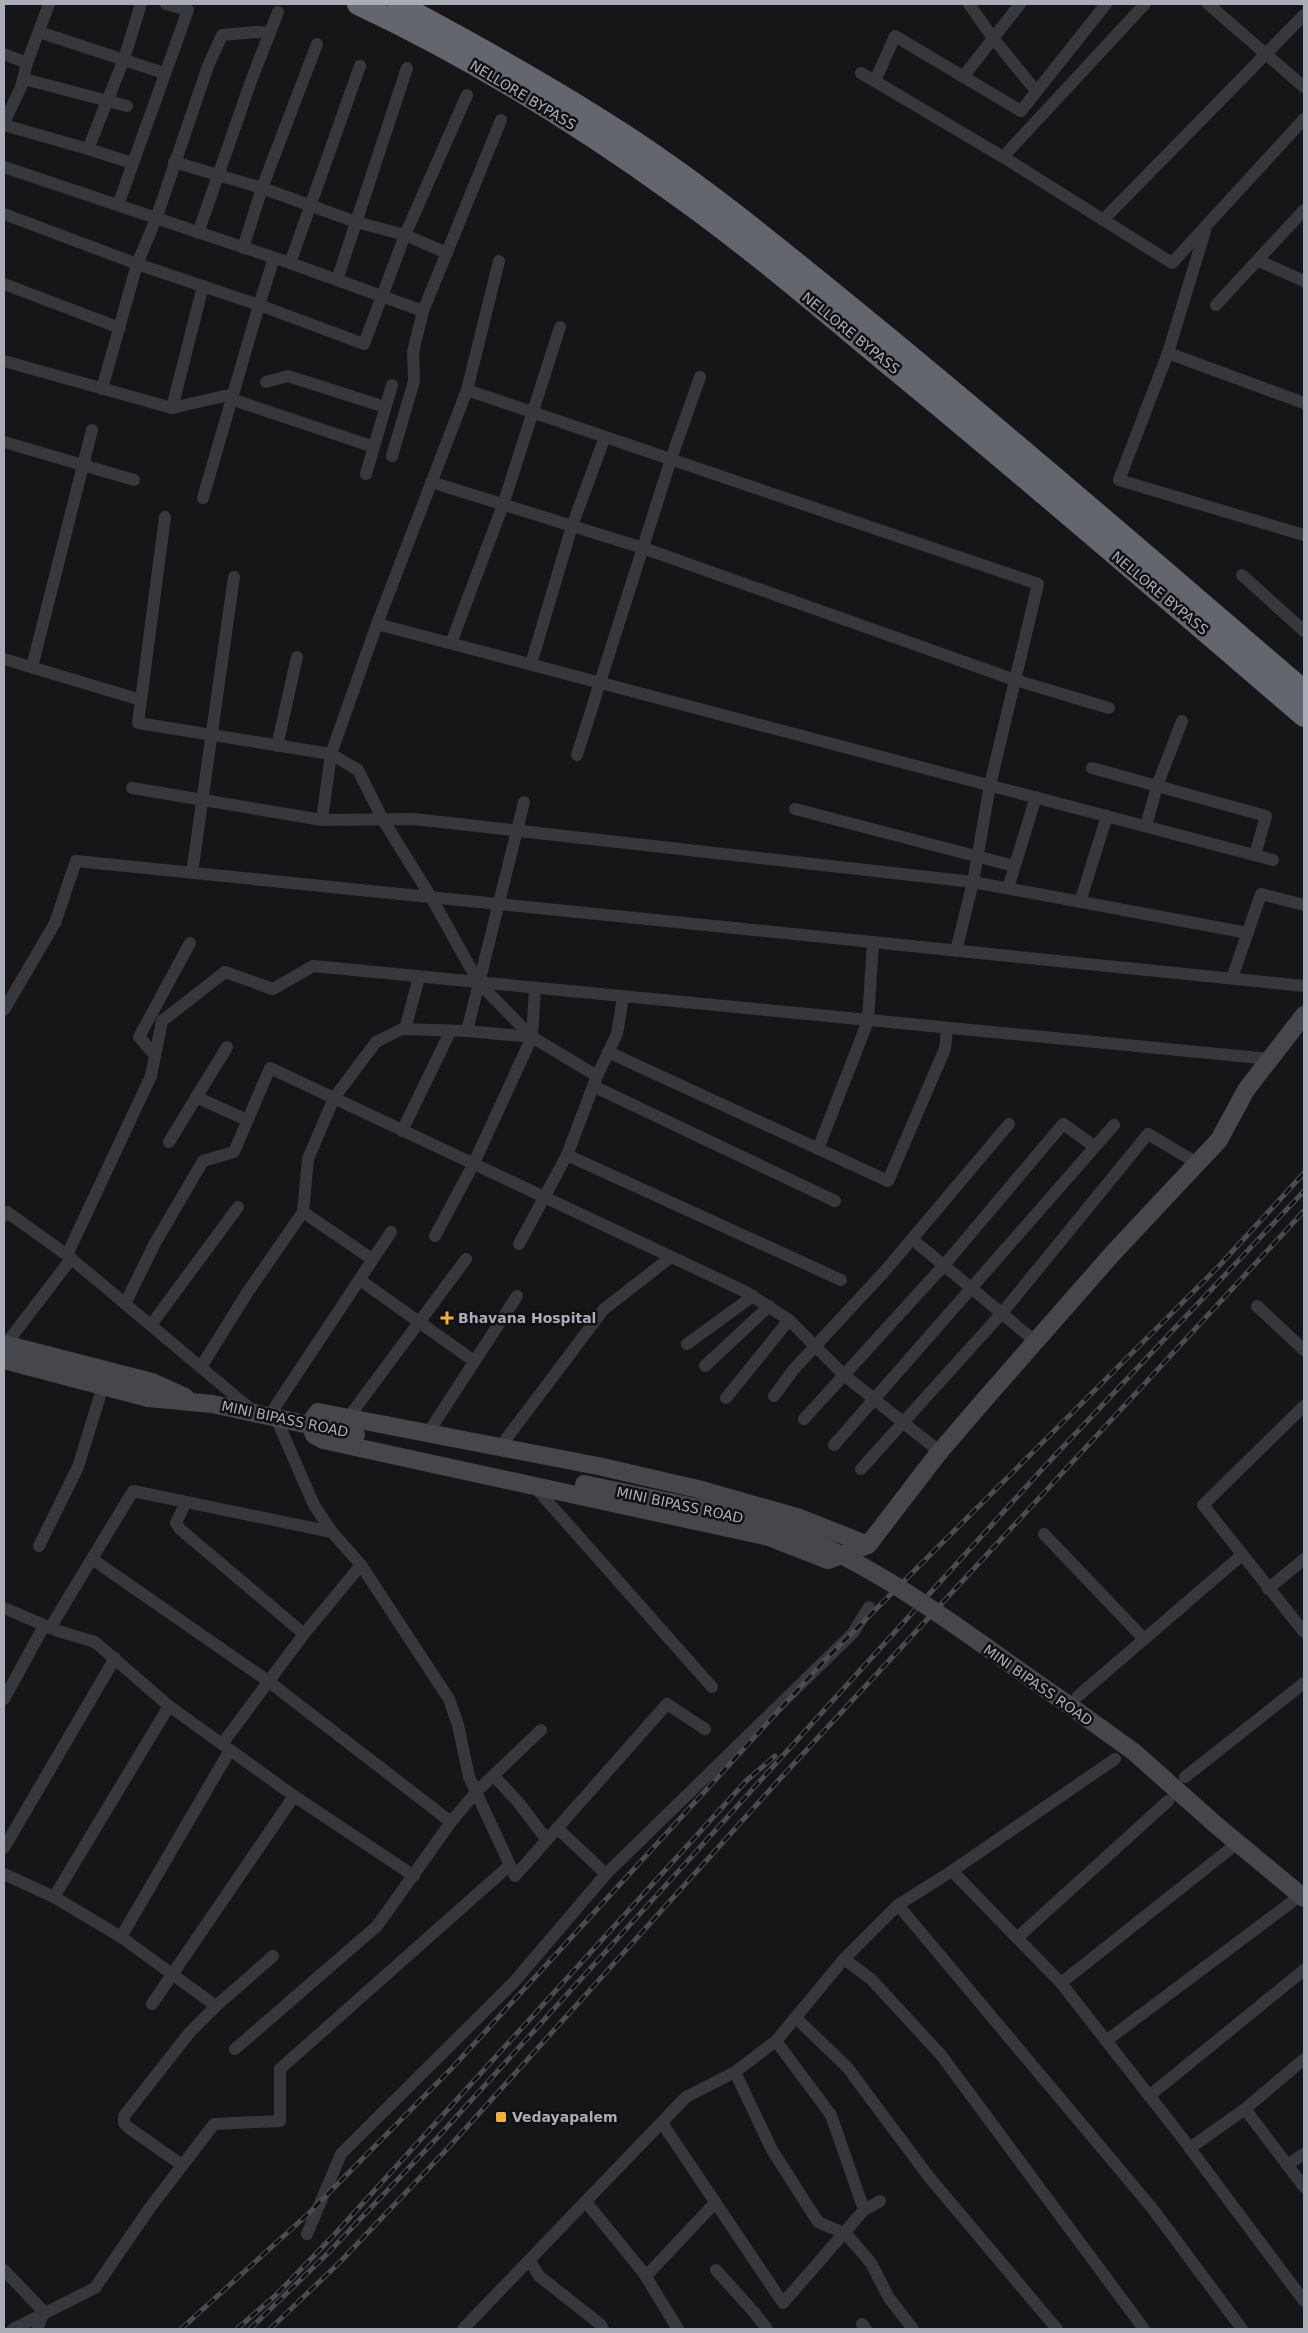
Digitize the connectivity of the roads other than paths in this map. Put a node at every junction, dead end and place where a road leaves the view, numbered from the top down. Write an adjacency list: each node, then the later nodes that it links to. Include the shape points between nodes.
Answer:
1 (48, 4): 13 (street)
2 (141, 4): 19 (street)
3 (166, 4): 23 (street, via 188,10)
4 (358, 4): 112 (highway, NELLORE BYPASS, via 502,82 611,148 746,246)
5 (398, 4): 109 (highway, NELLORE BYPASS, via 509,65 621,133 747,224 967,402)
6 (970, 4): 15 (street)
7 (1020, 4): 15 (street)
8 (1106, 4): 29 (street)
9 (1145, 4): 37 (street)
10 (1208, 4): 17 (street)
11 (278, 12): 14 (street)
12 (1304, 16): 17 (street)
13 (39, 32): 19 (street); 20 (street)
14 (270, 33): 38 (street, via 222,35); 41 (street)
15 (993, 38): 25 (street); 29 (street)
16 (317, 44): 42 (street)
17 (1267, 53): 28 (street); 48 (street)
18 (4, 54): 20 (street)
19 (124, 58): 23 (street); 31 (street)
20 (26, 63): 26 (street)
21 (360, 66): 44 (street)
22 (407, 68): 49 (street)
23 (164, 73): 39 (street)
24 (861, 73): 27 (street)
25 (963, 77): 27 (street, via 895,36); 29 (street, via 1020,111)
26 (24, 79): 31 (street); 35 (street)
27 (875, 81): 37 (street)
28 (1304, 86)
29 (1036, 91)
30 (467, 95): 52 (street)
31 (106, 100): 32 (street); 36 (street)
32 (127, 106)
33 (1304, 119): 50 (street)
34 (501, 120): 54 (street)
35 (4, 124): 36 (street)
36 (88, 149): 39 (street)
37 (1003, 158): 48 (street)
38 (174, 162): 41 (street); 47 (street)
39 (132, 163): 43 (street)
40 (4, 167): 43 (street)
41 (218, 176): 42 (street); 51 (street)
42 (262, 188): 44 (street); 53 (street)
43 (118, 205): 47 (street)
44 (310, 205): 49 (street); 58 (street)
45 (1304, 210): 57 (street)
46 (4, 214): 59 (street)
47 (156, 219): 51 (street); 59 (street)
48 (1103, 220): 50 (street, via 1172,263)
49 (356, 222): 52 (street); 60 (street)
50 (1207, 226): 70 (street)
51 (198, 233): 53 (street)
52 (405, 235): 54 (street); 64 (street)
53 (243, 248): 55 (street)
54 (448, 253): 67 (street)
55 (274, 258): 58 (street); 65 (street)
56 (499, 261): 76 (street)
57 (1259, 261): 61 (street); 66 (street)
58 (290, 263): 60 (street)
59 (137, 264): 63 (street); 69 (street)
60 (337, 280): 64 (street)
61 (1304, 281)
62 (4, 284): 69 (street)
63 (203, 286): 65 (street); 80 (street)
64 (382, 295): 65 (street, via 364,344); 67 (street)
65 (259, 305): 77 (street)
66 (1216, 305)
67 (423, 311): 86 (street, via 413,352 414,381)
68 (560, 327): 81 (street)
69 (120, 328): 75 (street)
70 (1168, 353): 78 (street); 96 (street, via 1119,480)
71 (4, 361): 75 (street)
72 (700, 377): 87 (street)
73 (266, 382): 79 (street, via 288,376)
74 (392, 385): 79 (street)
75 (102, 388): 80 (street)
76 (467, 390): 81 (street); 91 (street)
77 (232, 396): 80 (street); 85 (street); 92 (street)
78 (1304, 403)
79 (386, 407): 85 (street)
80 (172, 408)
81 (534, 412): 83 (street); 93 (street)
82 (92, 430): 88 (street)
83 (605, 437): 87 (street); 95 (street)
84 (4, 442): 88 (street)
85 (374, 447): 89 (street)
86 (392, 456)
87 (671, 459): 97 (street); 107 (street, via 1038,584)
88 (84, 464): 90 (street); 106 (street)
89 (366, 474)
90 (134, 480)
91 (431, 482): 93 (street); 100 (street)
92 (203, 498)
93 (503, 505): 95 (street); 102 (street)
94 (164, 517): 110 (street)
95 (572, 526): 97 (street); 105 (street)
96 (1304, 535)
97 (643, 548): 107 (street); 108 (street)
98 (1242, 575): 101 (street)
99 (234, 577): 114 (street)
100 (377, 624): 102 (street); 116 (street)
101 (1304, 631)
102 (451, 643): 105 (street)
103 (297, 657): 115 (street)
104 (4, 658): 106 (street)
105 (531, 664): 108 (street)
106 (32, 667): 110 (street)
107 (1015, 680): 111 (street); 119 (street)
108 (600, 682): 117 (street); 119 (street)
109 (1304, 691)
110 (141, 700): 114 (street, via 138,723)
111 (1109, 708)
112 (1304, 716)
113 (1182, 721): 120 (street)
114 (212, 736): 115 (street); 123 (street)
115 (278, 746): 116 (street)
116 (331, 754): 127 (street); 128 (street, via 358,770)
117 (577, 755)
118 (1092, 768): 120 (street)
119 (990, 785): 122 (street); 132 (street)
120 (1157, 786): 129 (street); 131 (street, via 1266,816)
121 (132, 788): 123 (street)
122 (1036, 797): 126 (street); 134 (street)
123 (202, 800): 127 (street); 135 (street)
124 (524, 802): 130 (street)
125 (795, 809): 132 (street)
126 (1107, 816): 129 (street); 139 (street)
127 (322, 820): 128 (street)
128 (383, 820): 130 (street, via 414,819); 138 (street)
129 (1146, 826): 131 (street)
130 (516, 831): 136 (street); 140 (street)
131 (1255, 855): 133 (street)
132 (978, 857): 134 (street); 136 (street)
133 (1273, 860)
134 (1014, 866): 137 (street)
135 (192, 873): 138 (street); 152 (street, via 76,861 55,923)
136 (973, 882): 137 (street); 145 (street)
137 (1008, 888): 139 (street)
138 (431, 897): 140 (street); 148 (street)
139 (1080, 902): 142 (street)
140 (498, 904): 143 (street); 148 (street)
141 (1304, 905): 142 (street, via 1261,894)
142 (1248, 933): 147 (street)
143 (873, 942): 145 (street); 154 (street)
144 (190, 943): 162 (street, via 139,1037)
145 (956, 951): 147 (street)
146 (419, 977): 148 (street); 156 (street); 162 (street, via 313,966 273,990 225,972 162,1021)
147 (1232, 978): 149 (street)
148 (479, 983): 150 (street); 157 (street); 159 (street)
149 (1304, 986)
150 (535, 988): 151 (street); 159 (street)
151 (623, 997): 154 (street); 161 (street, via 617,1034)
152 (4, 1010)
153 (1304, 1015): 163 (street)
154 (868, 1020): 155 (street); 173 (street)
155 (947, 1028): 163 (street); 173 (street, via 945,1049 888,1182)
156 (405, 1029): 158 (street); 166 (street, via 376,1042)
157 (467, 1031): 158 (street); 159 (street)
158 (450, 1032): 170 (street)
159 (532, 1038): 164 (street); 176 (street)
160 (227, 1047): 165 (street)
161 (608, 1052): 164 (street); 173 (street)
162 (155, 1055): 186 (street, via 151,1076)
163 (1270, 1059): 175 (street, via 1246,1090 1219,1140)
164 (595, 1081): 174 (street); 178 (street)
165 (196, 1097): 167 (street); 171 (street)
166 (334, 1098): 167 (street, via 270,1068); 170 (street); 180 (street, via 308,1160)
167 (247, 1120): 196 (street, via 234,1152 203,1160 155,1243)
168 (1010, 1124): 184 (street)
169 (1114, 1125): 172 (street)
170 (402, 1131): 176 (street)
171 (169, 1142)
172 (1094, 1146): 190 (street, via 1063,1124); 193 (street)
173 (818, 1150)
174 (567, 1155): 177 (street); 192 (street)
175 (1197, 1163): 199 (street, via 1148,1134); 203 (street)
176 (473, 1165): 177 (street); 183 (street)
177 (544, 1198): 185 (street); 187 (street)
178 (835, 1201)
179 (238, 1207): 202 (street)
180 (303, 1212): 188 (street); 210 (street)
181 (5, 1213): 186 (street)
182 (391, 1232): 188 (street)
183 (435, 1236)
184 (912, 1239): 190 (street); 205 (street)
185 (519, 1244)
186 (69, 1257): 196 (street); 206 (street)
187 (671, 1257): 195 (street); 225 (street, via 604,1309)
188 (372, 1259): 191 (street)
189 (466, 1259): 201 (street)
190 (944, 1265): 193 (street); 211 (street)
191 (360, 1280): 201 (street); 218 (street)
192 (841, 1280)
193 (971, 1288): 199 (street); 215 (street)
194 (518, 1296): 208 (street)
195 (752, 1296): 197 (street); 204 (street)
196 (125, 1304): 202 (street)
197 (768, 1306): 200 (street); 209 (street)
198 (1257, 1306): 207 (street)
199 (1002, 1313): 203 (street); 221 (street)
200 (789, 1320): 205 (street); 214 (street)
201 (418, 1322): 208 (street); 219 (street)
202 (151, 1325): 210 (street)
203 (1036, 1341): 226 (street)
204 (687, 1344)
205 (816, 1345): 211 (street); 213 (street)
206 (5, 1349): 212 (street, MINI BIPASS ROAD); 216 (street, via 152,1382)
207 (1304, 1350)
208 (474, 1361): 223 (street)
209 (705, 1366)
210 (201, 1367): 218 (street)
211 (844, 1375): 215 (street); 220 (street)
212 (103, 1386): 216 (street, MINI BIPASS ROAD, via 148,1398); 233 (street, via 78,1467)
213 (774, 1396)
214 (726, 1398)
215 (876, 1398): 221 (street); 224 (street)
216 (192, 1401): 218 (street, MINI BIPASS ROAD)
217 (1304, 1406): 234 (street, via 1203,1505)
218 (267, 1416): 222 (street, MINI BIPASS ROAD); 230 (street, via 314,1506)
219 (348, 1418): 222 (street, via 318,1412); 223 (street)
220 (804, 1419)
221 (904, 1421): 226 (street); 227 (street)
222 (310, 1424): 228 (street, via 314,1435 324,1440); 272 (street, MINI BIPASS ROAD, bridge, via 728,1514 804,1538 869,1570 1134,1752)
223 (428, 1433): 225 (street)
224 (834, 1445)
225 (500, 1447): 232 (street, via 698,1489 800,1518)
226 (940, 1452): 232 (street)
227 (861, 1469)
228 (534, 1486): 232 (street, via 769,1537 828,1560); 248 (street)
229 (186, 1502): 230 (street); 235 (street, via 133,1491); 243 (street, via 176,1523 180,1529)
230 (332, 1532): 237 (street)
231 (1044, 1534): 244 (street)
232 (868, 1545)
233 (39, 1546)
234 (1242, 1556): 238 (street); 244 (street)
235 (92, 1558): 241 (street); 246 (street)
236 (1304, 1559): 238 (street)
237 (361, 1565): 243 (street); 258 (street, via 449,1698 469,1777)
238 (1268, 1589): 242 (street)
239 (869, 1607): 269 (street, via 853,1633)
240 (4, 1608): 241 (street)
241 (47, 1627): 245 (street, via 95,1642); 250 (street)
242 (1304, 1632)
243 (304, 1634): 246 (street)
244 (1144, 1639): 249 (street)
245 (115, 1658): 251 (street); 264 (street)
246 (268, 1681): 254 (street); 261 (street)
247 (1304, 1684): 257 (street)
248 (712, 1687)
249 (1078, 1696)
250 (4, 1699)
251 (169, 1706): 254 (street); 271 (street)
252 (540, 1730): 256 (street)
253 (705, 1730): 262 (street, via 668,1704)
254 (226, 1747): 259 (street); 274 (street)
255 (1115, 1759): 267 (street)
256 (494, 1776): 258 (street); 263 (street)
257 (1184, 1777)
258 (476, 1792): 261 (street); 266 (street)
259 (294, 1796): 270 (street); 279 (street)
260 (1168, 1801): 275 (street)
261 (450, 1822): 270 (street)
262 (557, 1828): 263 (street); 269 (street)
263 (547, 1840): 266 (street, via 515,1876)
264 (4, 1848)
265 (1230, 1849): 280 (street)
266 (510, 1865): 294 (street, via 280,2068 280,2121 214,2124)
267 (952, 1871): 273 (street); 275 (street)
268 (4, 1874): 271 (street)
269 (606, 1874): 301 (street, via 515,1981 341,2154)
270 (414, 1876): 286 (street, via 377,1926)
271 (54, 1897): 274 (street)
272 (1303, 1900): 285 (street)
273 (898, 1905): 277 (street); 318 (street, via 1152,2208)
274 (121, 1937): 279 (street)
275 (1017, 1938): 280 (street)
276 (273, 1956): 282 (street)
277 (844, 1959): 283 (street); 317 (street, via 871,1979 941,2055)
278 (1304, 1970): 289 (street)
279 (173, 1974): 281 (street); 282 (street)
280 (1061, 1983): 285 (street)
281 (152, 2004)
282 (216, 2006): 294 (street, via 190,2032 124,2116 124,2123 129,2128)
283 (796, 2018): 284 (street); 316 (street, via 847,2067 929,2177)
284 (776, 2041): 288 (street); 300 (street, via 831,2115)
285 (1106, 2041): 289 (street)
286 (235, 2049)
287 (1304, 2059): 290 (street)
288 (735, 2072): 291 (street, via 686,2097); 302 (street, via 772,2150 818,2222)
289 (1150, 2096): 292 (street)
290 (1245, 2108): 292 (street); 295 (street)
291 (662, 2123): 298 (street); 299 (street)
292 (1190, 2148): 307 (street)
293 (1304, 2154): 295 (street)
294 (182, 2165): 308 (street, via 95,2288 84,2296)
295 (1287, 2165): 296 (street)
296 (1304, 2188)
297 (880, 2201): 300 (street)
298 (586, 2202): 303 (street); 306 (street)
299 (714, 2204): 302 (street, via 783,2303); 306 (street)
300 (864, 2210): 302 (street)
301 (307, 2234)
302 (846, 2234): 315 (street, via 871,2263 889,2298)
303 (530, 2261): 309 (street); 312 (street, via 539,2276)
304 (4, 2270): 308 (street)
305 (716, 2270): 314 (street)
306 (646, 2276): 313 (street)
307 (1304, 2301)
308 (44, 2312): 310 (street); 311 (street)
309 (468, 2327)
310 (12, 2329)
311 (37, 2329)
312 (603, 2329)
313 (678, 2329)
314 (767, 2329)
315 (913, 2329)
316 (1057, 2329)
317 (1144, 2329)
318 (1242, 2329)

